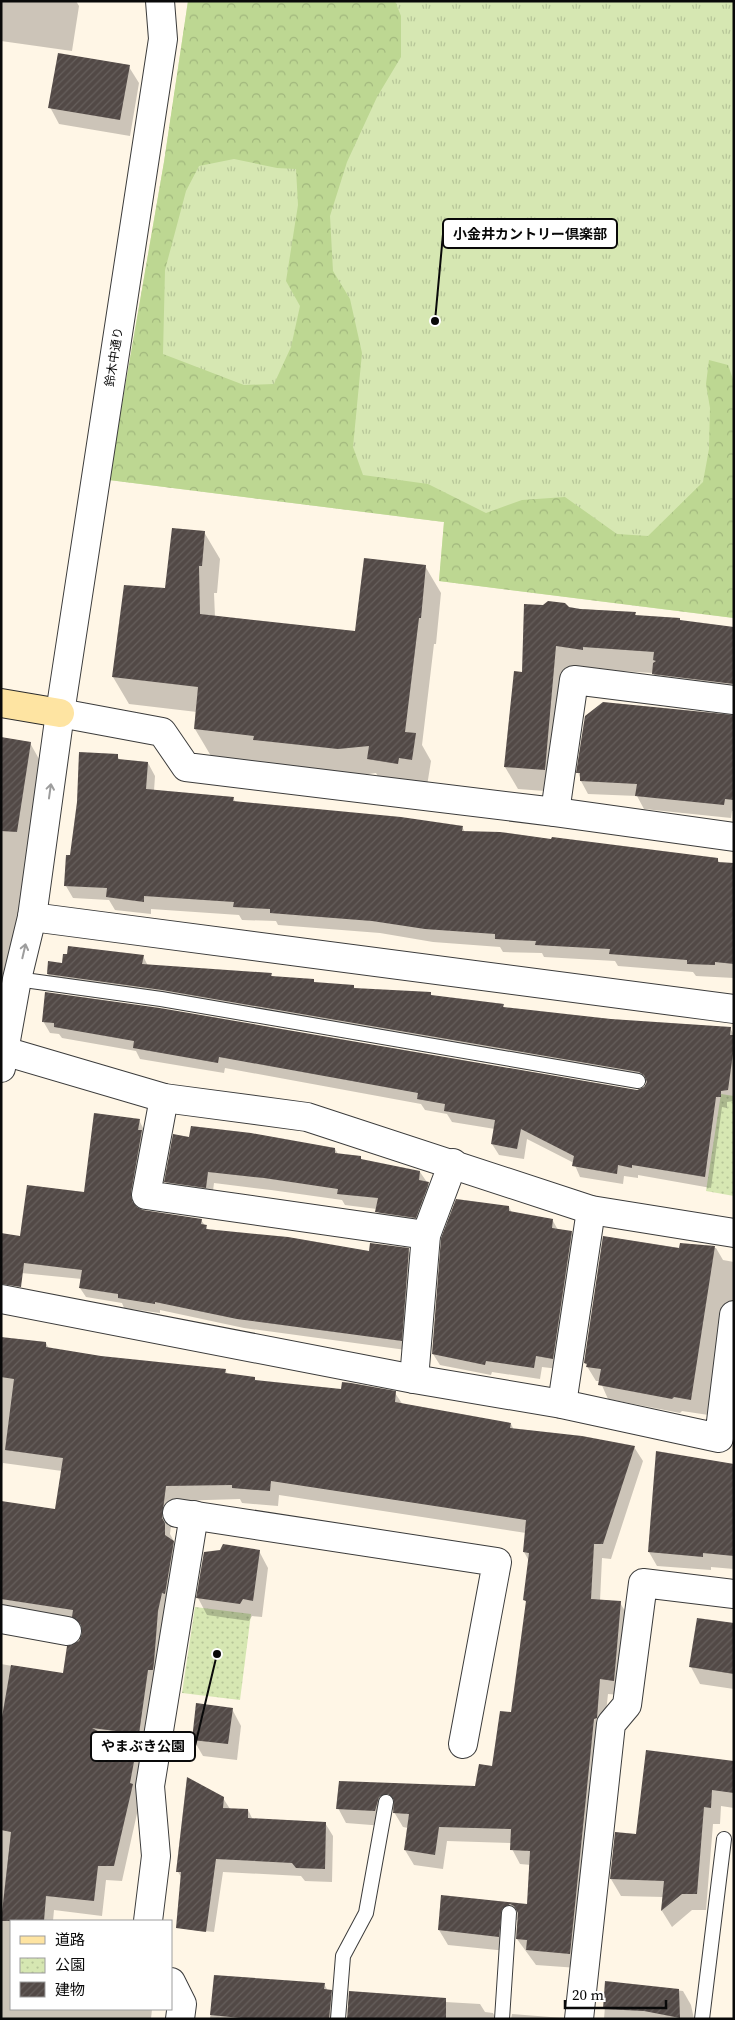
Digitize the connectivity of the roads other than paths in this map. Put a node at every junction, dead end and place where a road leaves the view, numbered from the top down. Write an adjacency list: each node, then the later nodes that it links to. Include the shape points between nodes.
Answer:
1 (160, 1): 4 (street, 鈴木中通り, via 163,39)
2 (734, 700): 5 (street, via 574,680)
3 (1, 703): 4 (street)
4 (60, 713): 5 (street, via 162,732 186,767); 7 (street, 鈴木中通り, one-way to 4)
5 (555, 812): 6 (street)
6 (734, 837)
7 (32, 917): 8 (street, 鈴木中通り, one-way to 7); 9 (street)
8 (17, 979): 10 (street, 鈴木中通り); 11 (lane, via 161,999)
9 (734, 1009)
10 (4, 1045): 12 (street)
11 (638, 1081)
12 (164, 1098): 13 (street, via 307,1117); 16 (street, via 146,1195)
13 (453, 1163): 14 (street); 16 (street)
14 (590, 1210): 15 (street); 20 (street)
15 (734, 1233)
16 (426, 1235): 19 (street)
17 (1, 1299): 19 (street)
18 (734, 1315): 20 (street, via 719,1438)
19 (414, 1380): 20 (street)
20 (562, 1404)
21 (734, 1594): 33 (street, via 643,1584 627,1705 612,1724)
22 (1, 1619): 23 (street)
23 (67, 1630)
24 (463, 1744): 28 (street, via 497,1562 185,1514 150,1786 156,1856)
25 (386, 1802): 31 (lane, via 366,1913 343,1956)
26 (724, 1838): 34 (lane)
27 (509, 1913): 32 (lane)
28 (148, 1920)
29 (172, 1984): 30 (street, via 182,2004)
30 (180, 2019)
31 (338, 2019)
32 (502, 2019)
33 (579, 2019)
34 (702, 2019)

